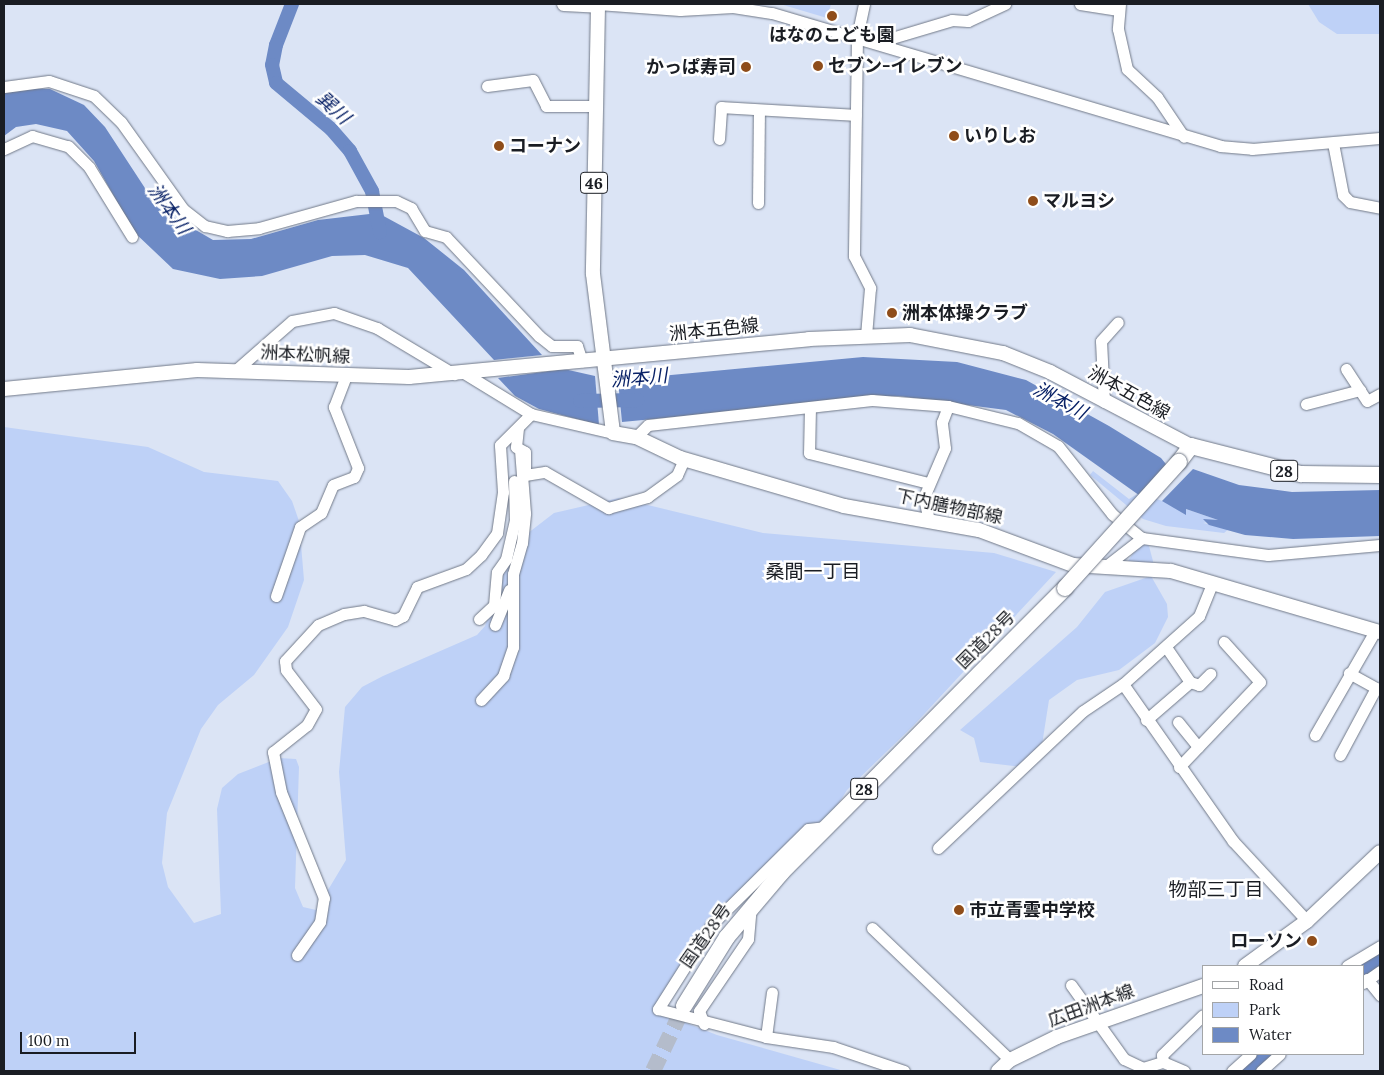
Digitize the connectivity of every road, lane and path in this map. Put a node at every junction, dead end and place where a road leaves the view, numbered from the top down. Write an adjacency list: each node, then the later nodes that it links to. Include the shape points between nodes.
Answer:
1 (564, 4): 5 (main road)
2 (864, 4): 8 (street)
3 (1005, 4): 9 (street, via 968,21 952,20)
4 (1080, 4): 7 (street)
5 (598, 5): 6 (street); 12 (main road, 46)
6 (714, 6): 8 (street, via 772,13)
7 (1119, 7): 15 (street, via 1118,36 1127,68 1157,97)
8 (857, 37): 9 (street); 14 (street)
9 (875, 43): 15 (street)
10 (487, 86): 12 (street, via 533,80 546,106)
11 (4, 87): 25 (street, via 49,81 94,96 121,122 182,209 205,226 227,231 259,228 356,201 396,201 410,208 424,231 446,237 539,336 552,346 577,346)
12 (596, 106): 26 (main road, 46, via 593,274)
13 (759, 110): 14 (street); 17 (street, via 720,107); 20 (street)
14 (856, 115): 24 (street, via 854,256 870,288)
15 (1184, 137): 18 (street, via 1252,149)
16 (1380, 138): 18 (street)
17 (719, 139)
18 (1333, 143): 21 (street, via 1343,195 1350,202)
19 (4, 149): 22 (street, via 32,136 68,146 89,167)
20 (758, 203)
21 (1380, 208)
22 (132, 237)
23 (1118, 322): 34 (street, via 1101,341)
24 (866, 336): 26 (main road, 洲本五色線); 34 (main road, 洲本五色線, via 931,338 995,351 1050,372)
25 (575, 361): 26 (main road, 洲本松帆線); 29 (main road, 洲本松帆線)
26 (605, 365): 40 (main road)
27 (1346, 369): 32 (street)
28 (236, 370): 29 (street, via 292,321 334,313 377,328); 30 (main road, 洲本松帆線); 31 (main road, 洲本松帆線)
29 (459, 374): 30 (main road, 洲本松帆線); 38 (street)
30 (346, 375): 53 (street, via 334,407 358,468 354,477 333,485 321,513 300,527)
31 (4, 389)
32 (1360, 390): 33 (street, via 1367,401); 35 (street)
33 (1380, 394)
34 (1104, 402): 42 (main road, 洲本五色線)
35 (1306, 404)
36 (948, 406): 37 (street, via 872,400); 46 (street, via 942,422 944,448); 48 (street, via 1018,423 1058,446 1112,514)
37 (810, 407): 41 (street, via 648,425); 46 (street, via 809,453)
38 (531, 414): 39 (street); 40 (street)
39 (518, 428): 43 (street); 79 (street, via 500,445 503,492 497,533 481,555 466,569 417,587 402,616 395,620 364,612 344,614 318,625 285,661 286,670 316,710 307,725 273,752 281,792 324,898 320,922)
40 (612, 430): 41 (main road, 下内膳物部線)
41 (636, 437): 44 (main road, 下内膳物部線)
42 (1191, 446): 45 (highway, 28, via 1301,474); 72 (highway, 国道28号 / 28, bridge, via 1065,588)
43 (518, 448): 44 (street, via 525,452 525,475 546,472 608,508 648,497 677,475); 51 (street, via 525,513); 54 (street, via 515,521 506,559 498,572 494,605)
44 (684, 459): 47 (main road, 下内膳物部線, via 844,506)
45 (1380, 475)
46 (928, 483): 47 (street, via 924,497)
47 (929, 521): 50 (main road, 下内膳物部線, via 986,532 1073,565)
48 (1142, 538): 49 (street, via 1268,555); 50 (street)
49 (1380, 544)
50 (1106, 566): 52 (main road, 下内膳物部線, via 1171,571)
51 (513, 574): 55 (street); 58 (street)
52 (1212, 583): 56 (main road, 下内膳物部線); 59 (street, via 1199,616)
53 (276, 596)
54 (479, 619)
55 (495, 625)
56 (1378, 632): 61 (street)
57 (1224, 642): 69 (street, via 1260,682)
58 (513, 643): 60 (street); 65 (street, via 503,676)
59 (1166, 647): 63 (street); 64 (street)
60 (500, 664)
61 (1349, 673): 68 (street); 70 (street, via 1376,688)
62 (1210, 674): 63 (street, via 1199,685)
63 (1190, 682): 66 (street)
64 (1123, 684): 66 (street); 73 (street, via 1083,711)
65 (481, 700)
66 (1146, 720): 71 (street)
67 (1178, 722): 69 (street)
68 (1315, 735)
69 (1198, 747): 71 (street)
70 (1340, 756)
71 (1179, 767): 76 (street, via 1233,841)
72 (826, 828): 75 (highway, 国道28号 / 28); 91 (street, via 808,829 744,891 712,924 664,993 658,1009)
73 (938, 848)
74 (1380, 852): 76 (main road)
75 (752, 906): 88 (highway, 国道28号 / 28); 91 (street, via 748,939 699,1011)
76 (1307, 921): 80 (main road)
77 (872, 928): 95 (street)
78 (1380, 946): 81 (street)
79 (297, 955)
80 (1252, 964)
81 (1349, 965)
82 (1380, 971): 83 (street)
83 (1365, 981): 87 (street)
84 (1071, 985): 90 (street)
85 (1202, 986): 90 (main road, 広田洲本線)
86 (772, 992): 92 (street)
87 (1380, 995)
88 (684, 1006)
89 (1202, 1016): 96 (street, via 1162,1054)
90 (1100, 1023): 95 (main road, 広田洲本線); 96 (street, via 1124,1059 1143,1068)
91 (704, 1024): 92 (street)
92 (766, 1037): 97 (street, via 833,1047)
93 (1250, 1055): 100 (street)
94 (1279, 1055): 101 (street)
95 (1010, 1060): 98 (main road, 広田洲本線)
96 (1163, 1062): 99 (street)
97 (904, 1071)
98 (998, 1071)
99 (1184, 1071)
100 (1232, 1071)
101 (1261, 1071)

